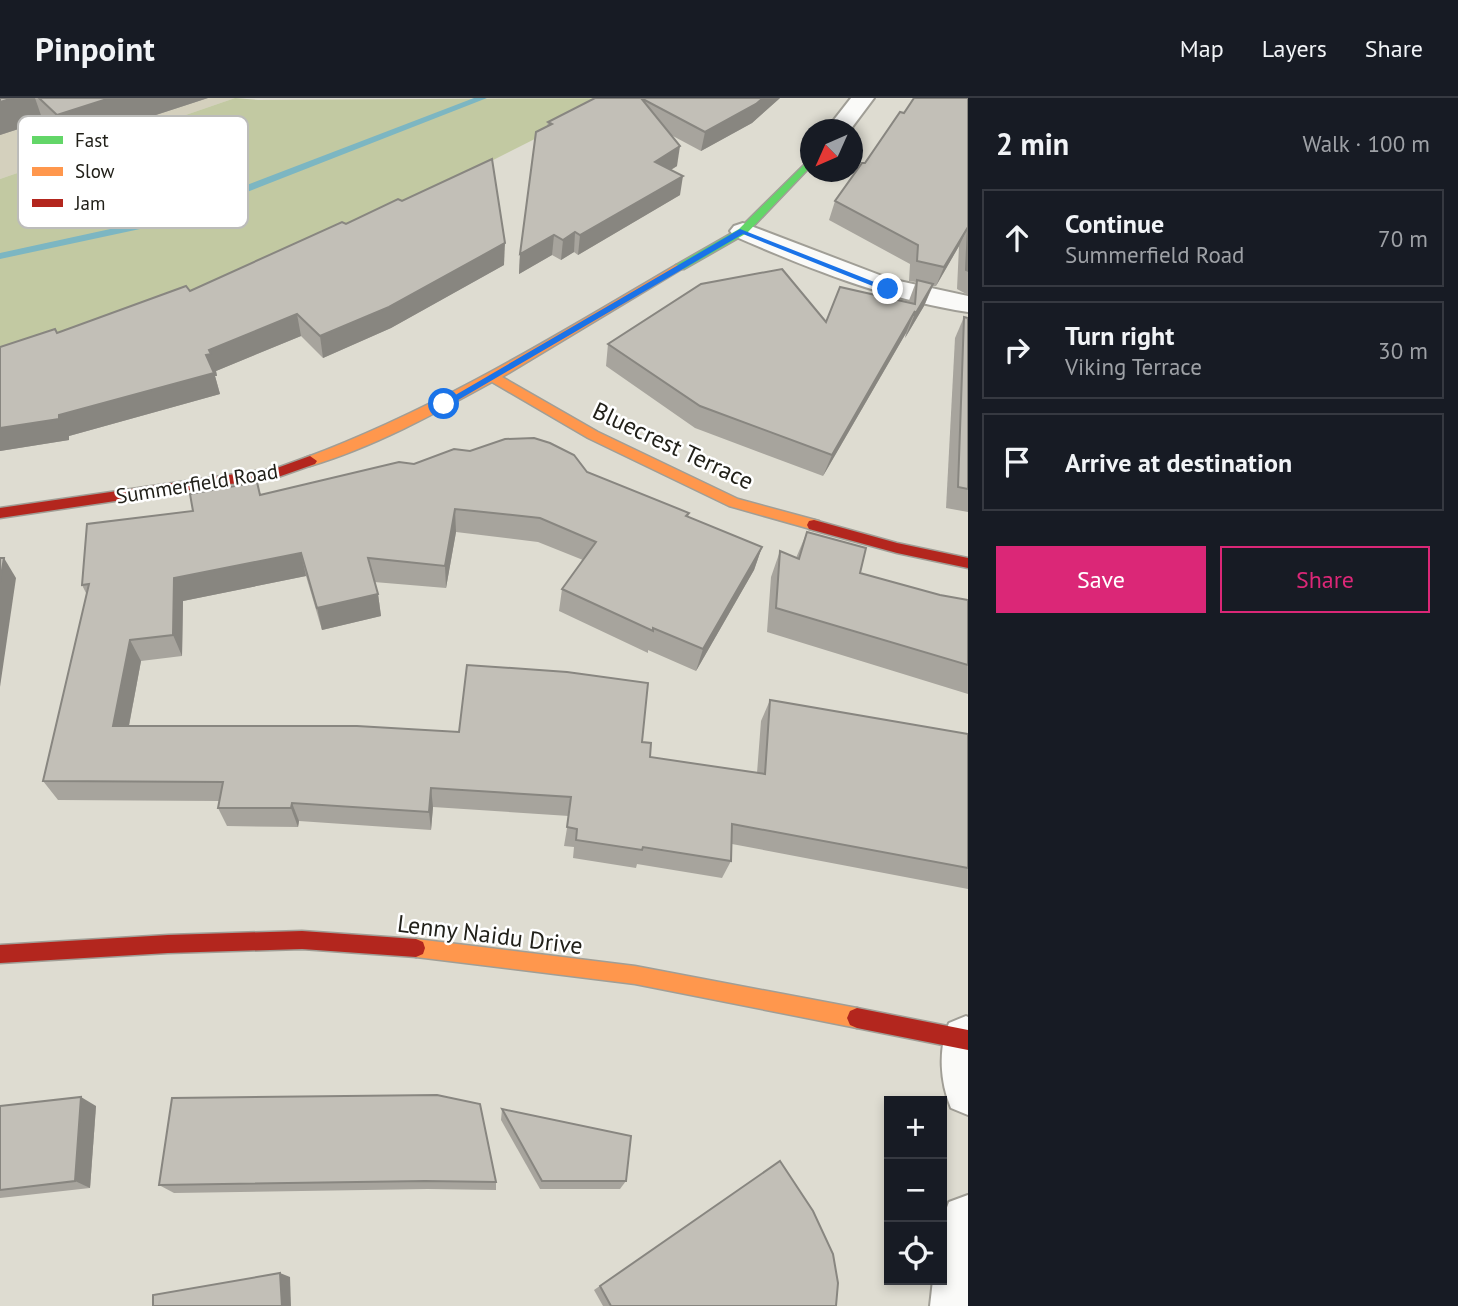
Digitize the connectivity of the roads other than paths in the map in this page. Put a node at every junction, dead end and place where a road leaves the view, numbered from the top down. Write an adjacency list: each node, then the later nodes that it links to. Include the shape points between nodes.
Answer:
1 (863, 98): 2 (street)
2 (846, 119)
3 (800, 172): 4 (street, Summerfield Road)
4 (743, 231): 5 (street, via 888,289); 6 (street, Summerfield Road)
5 (968, 304)
6 (492, 377): 7 (street, Summerfield Road, via 342,450 278,472); 8 (street, Bluecrest Terrace, via 593,435 734,503)
7 (0, 513)
8 (968, 563)
9 (0, 954): 10 (street, Lenny Naidu Drive, via 302,940 438,950 635,975)
10 (967, 1040): 11 (street)
11 (968, 1091)
12 (968, 1222): 13 (street)
13 (957, 1306)

